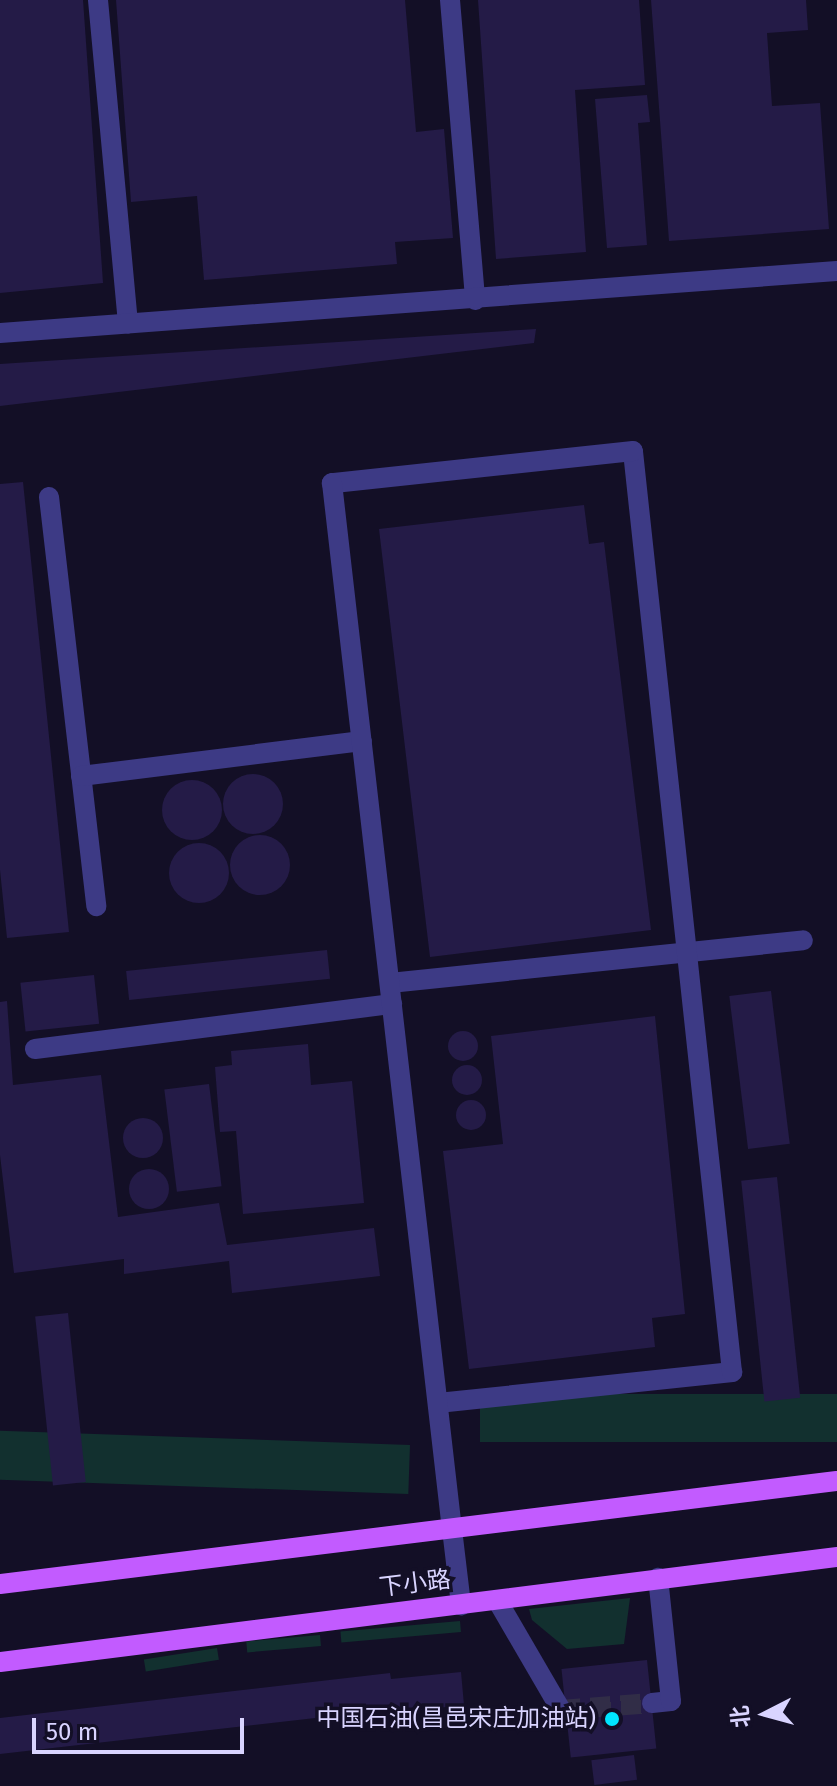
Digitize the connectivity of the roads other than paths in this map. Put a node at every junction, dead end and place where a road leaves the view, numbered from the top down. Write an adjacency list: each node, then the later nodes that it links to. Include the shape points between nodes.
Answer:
1 (98, 0): 5 (lane)
2 (450, 0): 4 (lane)
3 (837, 271): 4 (lane)
4 (475, 300): 5 (lane)
5 (128, 324): 6 (lane)
6 (0, 333)
7 (49, 497): 9 (lane)
8 (362, 741): 9 (lane); 12 (lane, via 332,483 633,451); 13 (lane)
9 (81, 776): 10 (lane)
10 (96, 906)
11 (803, 940): 12 (lane)
12 (687, 952): 13 (lane); 15 (lane, via 732,1372)
13 (391, 994): 14 (lane); 15 (lane)
14 (35, 1049)
15 (438, 1403): 17 (lane)
16 (837, 1481): 17 (main road)
17 (452, 1529): 20 (main road); 22 (lane)
18 (837, 1557): 19 (main road, 下小路)
19 (658, 1578): 21 (main road, 下小路); 24 (lane, via 671,1701)
20 (0, 1584)
21 (497, 1600): 22 (main road, 下小路); 25 (lane)
22 (461, 1605): 23 (main road, 下小路)
23 (0, 1662)
24 (652, 1703)
25 (561, 1710)

